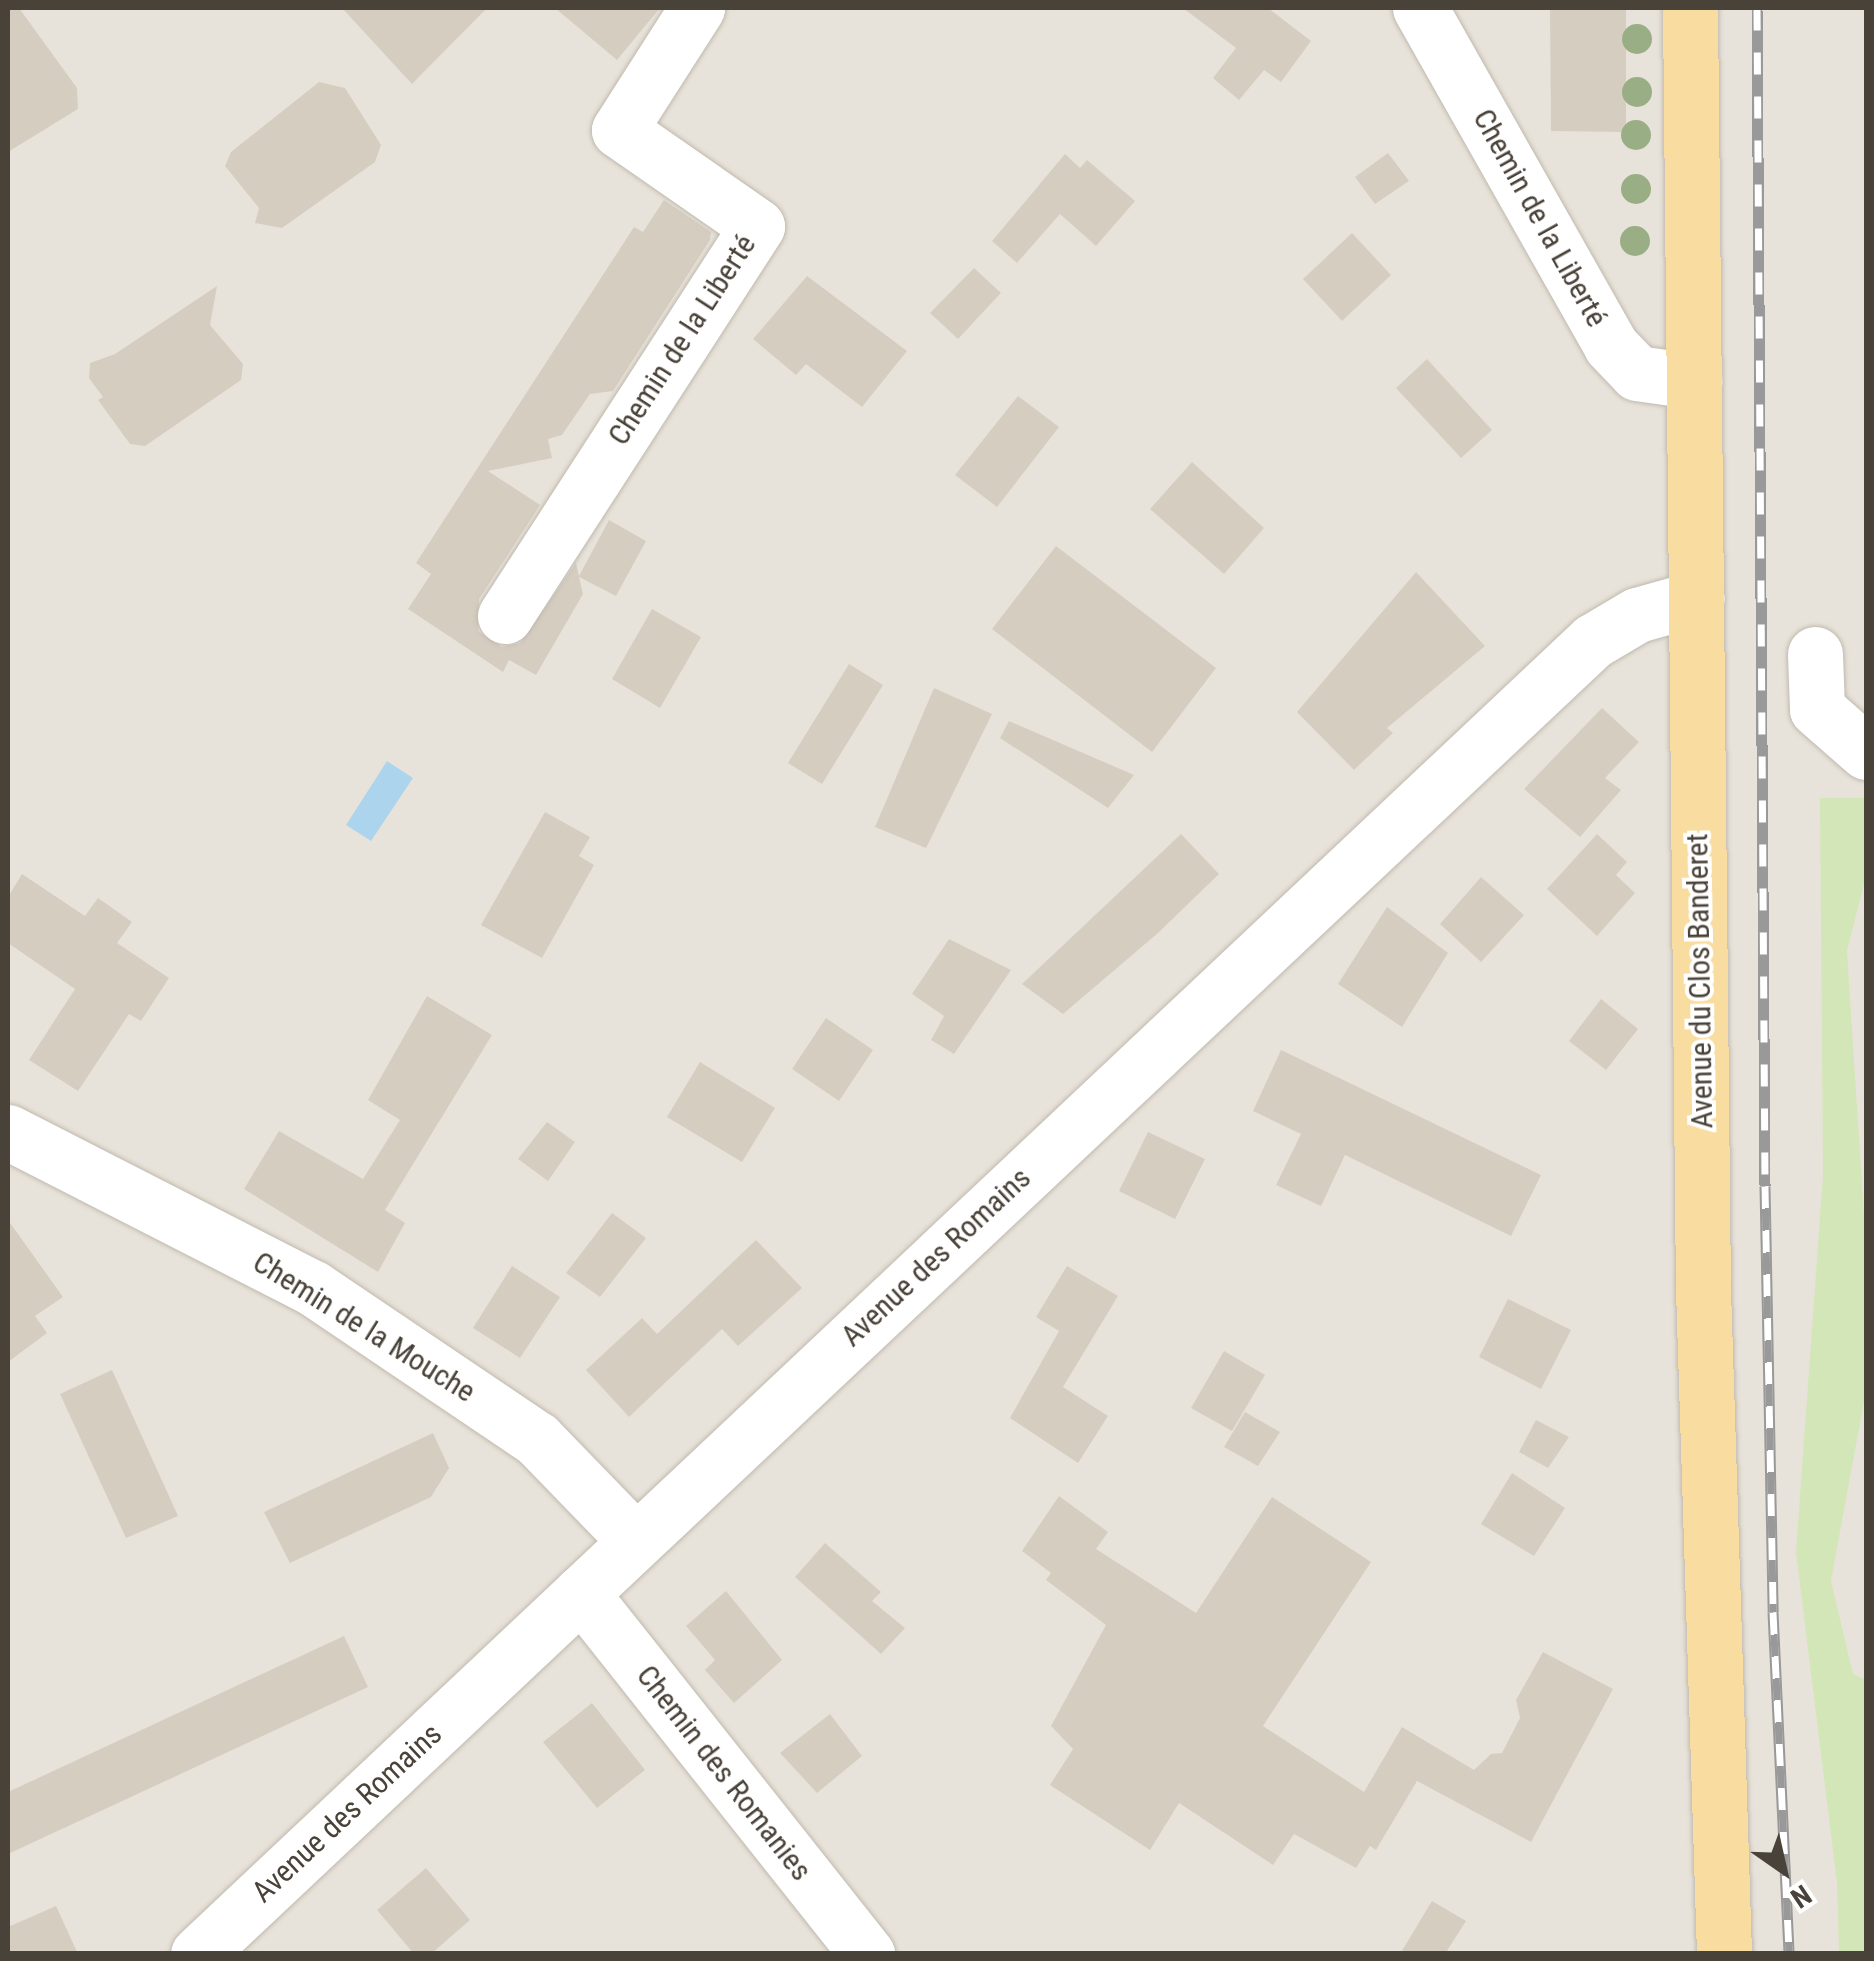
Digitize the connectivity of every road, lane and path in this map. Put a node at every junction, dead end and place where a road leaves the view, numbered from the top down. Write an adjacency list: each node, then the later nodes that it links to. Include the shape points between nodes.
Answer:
1 (697, 8): 6 (street, Chemin de la Liberté, via 619,130 757,226)
2 (1420, 8): 4 (street, Chemin de la Liberté, via 1610,346 1637,373)
3 (1690, 8): 4 (main road, Avenue du Clos Banderet)
4 (1694, 380): 5 (main road, Avenue du Clos Banderet)
5 (1697, 598): 10 (street, Avenue des Romains, via 1638,615 1593,641); 14 (main road, Avenue du Clos Banderet, via 1710,1677)
6 (505, 616)
7 (1815, 654): 8 (street, via 1817,710)
8 (1866, 752)
9 (8, 1132): 10 (street, Chemin de la Mouche, via 313,1288 537,1439)
10 (635, 1540): 11 (street, Avenue des Romains)
11 (581, 1593): 12 (street, Avenue des Romains); 13 (street, Chemin des Romanies)
12 (198, 1954)
13 (866, 1954)
14 (1724, 1954)

